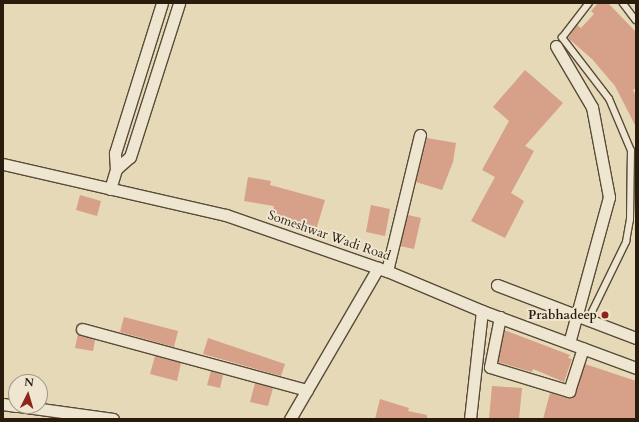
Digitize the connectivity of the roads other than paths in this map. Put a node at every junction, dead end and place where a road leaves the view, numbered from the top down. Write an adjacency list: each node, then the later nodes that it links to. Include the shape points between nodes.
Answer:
1 (162, 3): 10 (street, via 115,153)
2 (179, 3): 10 (street, via 130,157)
3 (589, 3): 8 (lane, via 562,38 609,98)
4 (622, 3): 5 (lane)
5 (636, 20)
6 (556, 46): 15 (street, via 592,107 610,197)
7 (420, 135): 12 (street)
8 (633, 160): 17 (lane, via 630,220 626,242)
9 (3, 164): 11 (street, Someshwar Wadi Road)
10 (116, 169): 11 (street)
11 (110, 189): 12 (street, Someshwar Wadi Road, via 226,214)
12 (382, 269): 14 (street, Someshwar Wadi Road); 23 (street)
13 (498, 284): 15 (street)
14 (482, 311): 16 (street, Someshwar Wadi Road); 27 (street)
15 (577, 315): 17 (street); 20 (street)
16 (500, 318): 20 (street, Someshwar Wadi Road); 21 (street, via 490,367 569,391)
17 (588, 320): 19 (street)
18 (82, 329): 23 (street)
19 (636, 338)
20 (569, 343): 21 (street, Someshwar Wadi Road)
21 (583, 348): 22 (street, Someshwar Wadi Road)
22 (636, 368)
23 (307, 390): 26 (street)
24 (48, 410): 25 (street)
25 (113, 419)
26 (290, 419)
27 (470, 419)

